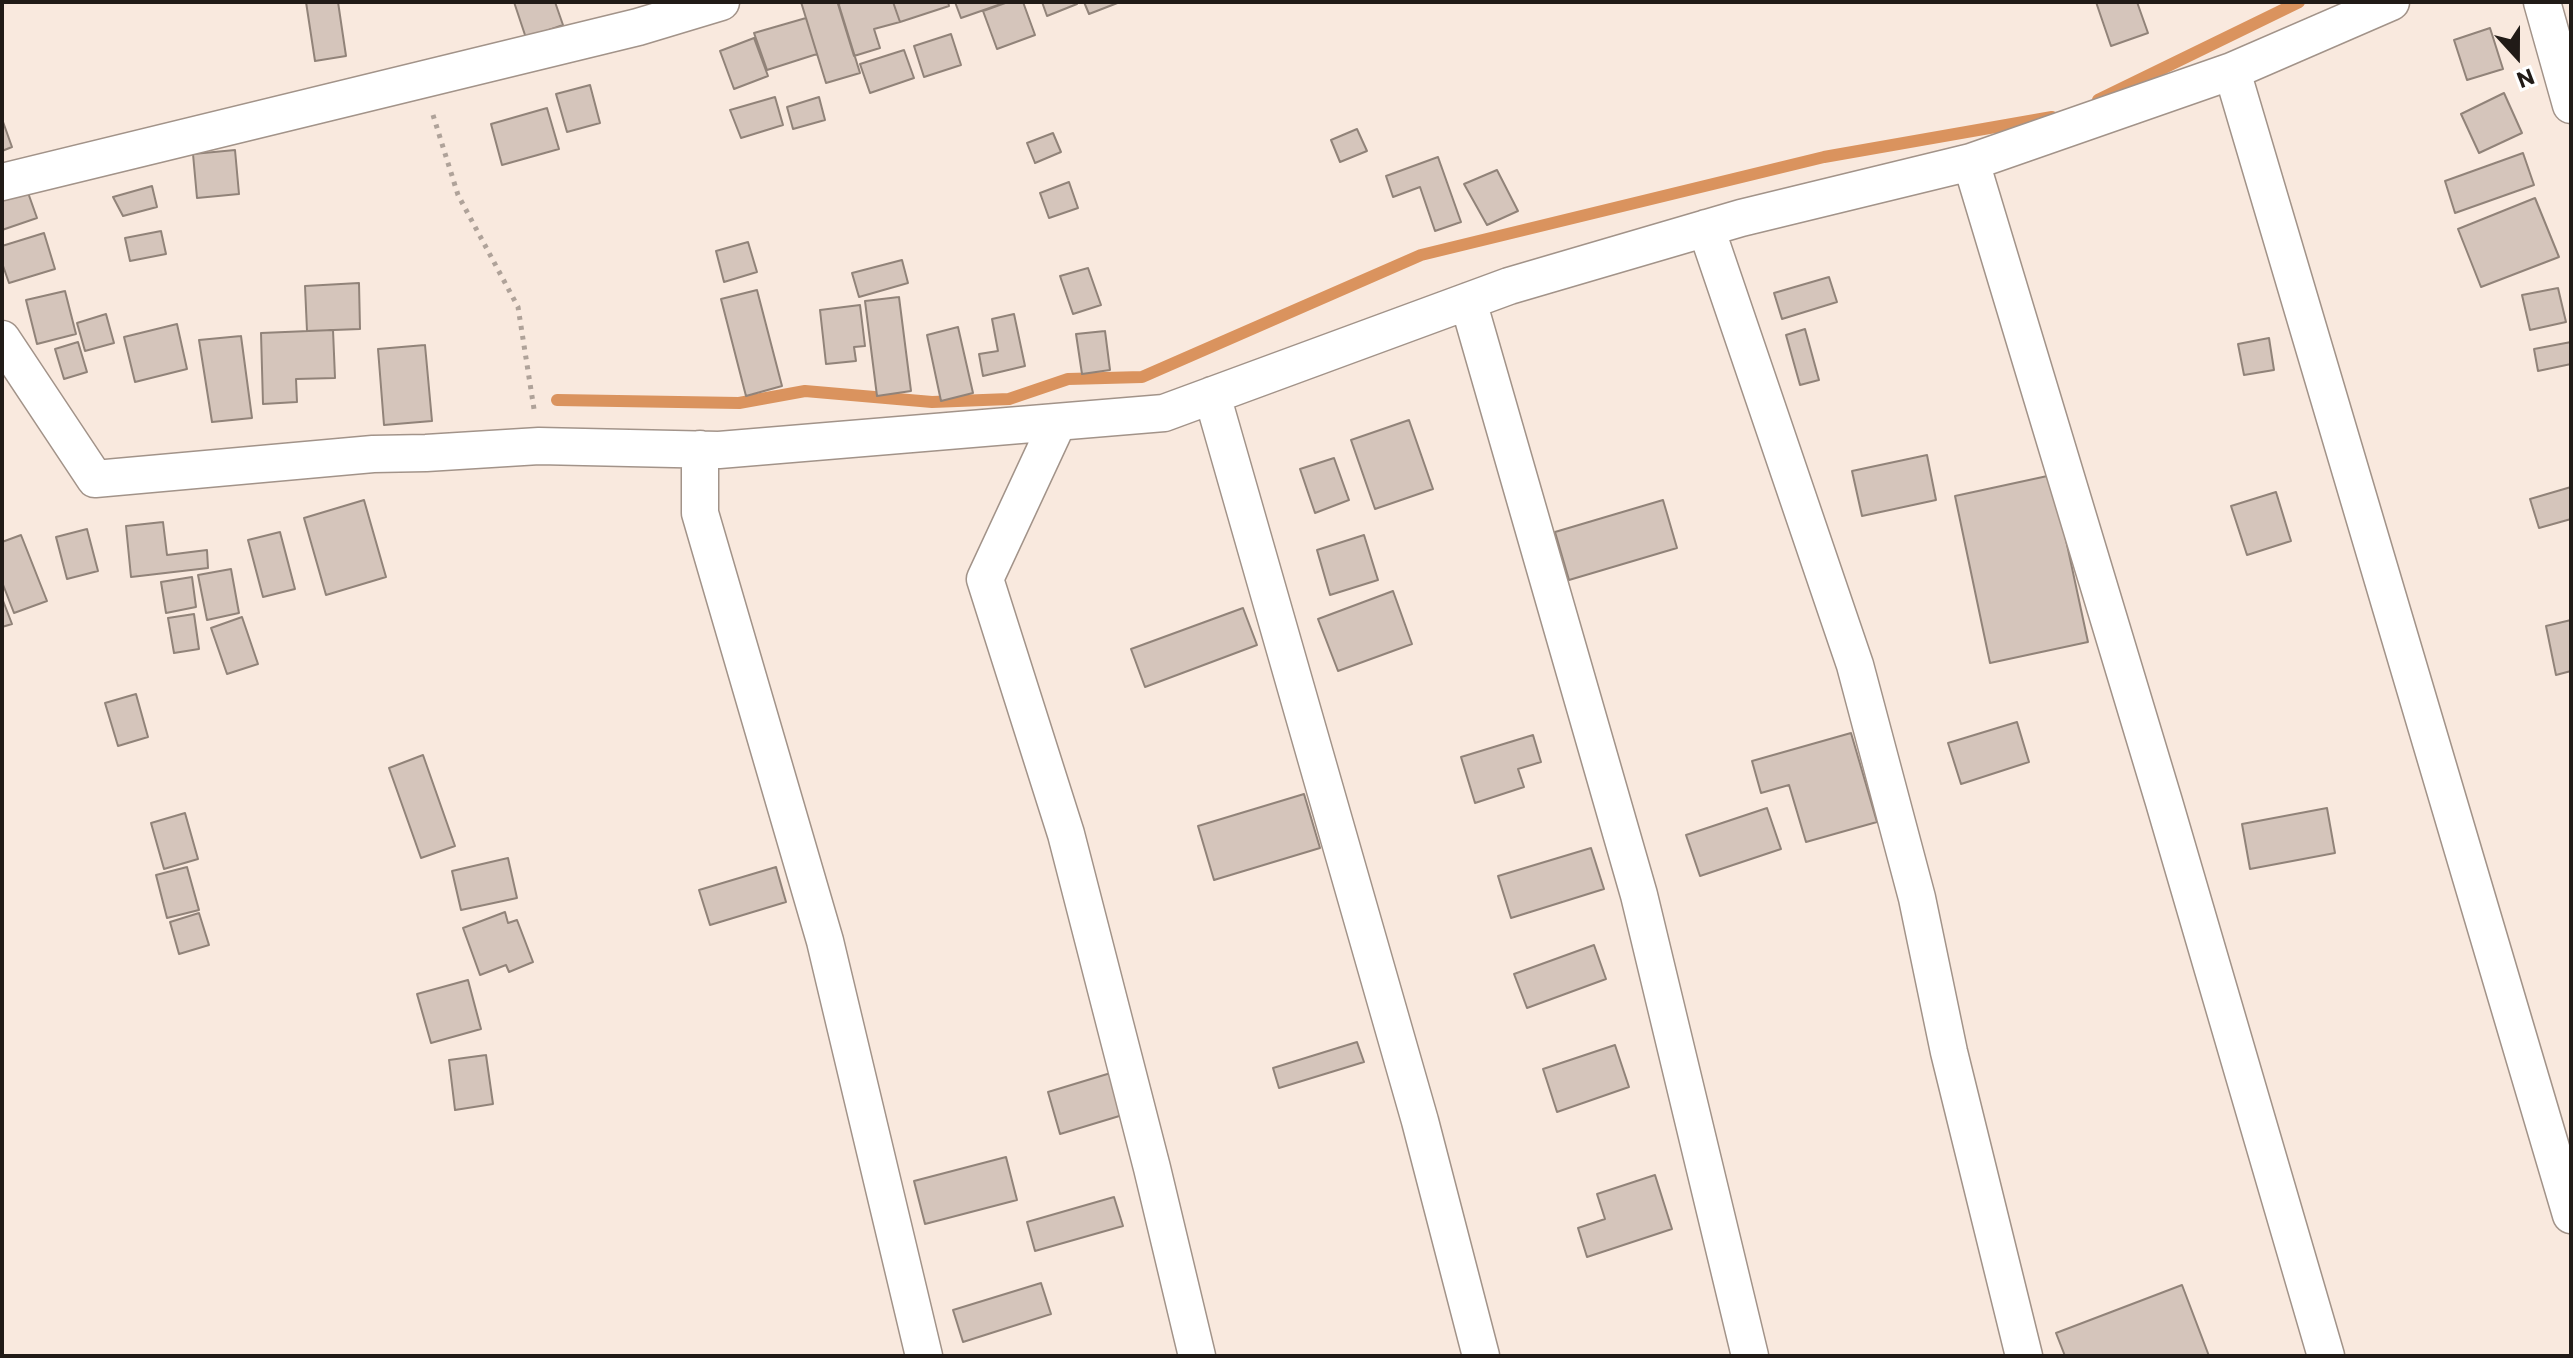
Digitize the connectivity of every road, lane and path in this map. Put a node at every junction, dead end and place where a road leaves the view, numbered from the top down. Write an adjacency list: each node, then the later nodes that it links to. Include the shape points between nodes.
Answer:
1 (721, 2): 5 (street)
2 (2391, 2): 4 (street)
3 (2542, 2): 6 (street)
4 (2232, 71): 7 (street); 16 (street)
5 (422, 80): 8 (street); 14 (path, via 458,195 518,307)
6 (2571, 105)
7 (1971, 162): 9 (street); 22 (street)
8 (2, 182)
9 (1706, 228): 10 (street); 21 (street, via 1855,665 1917,898)
10 (1468, 301): 12 (street); 20 (street, via 1639,895)
11 (2, 339): 14 (street, via 95,479 373,454)
12 (1212, 395): 13 (street, via 1164,413); 19 (street, via 1416,1106)
13 (1058, 422): 15 (street); 18 (street, via 985,579 1066,834)
14 (539, 446): 15 (street)
15 (700, 449): 17 (street, via 700,513 825,941)
16 (2571, 1215)
17 (924, 1356)
18 (1197, 1356)
19 (1481, 1356)
20 (1750, 1356)
21 (2024, 1356)
22 (2326, 1356)

